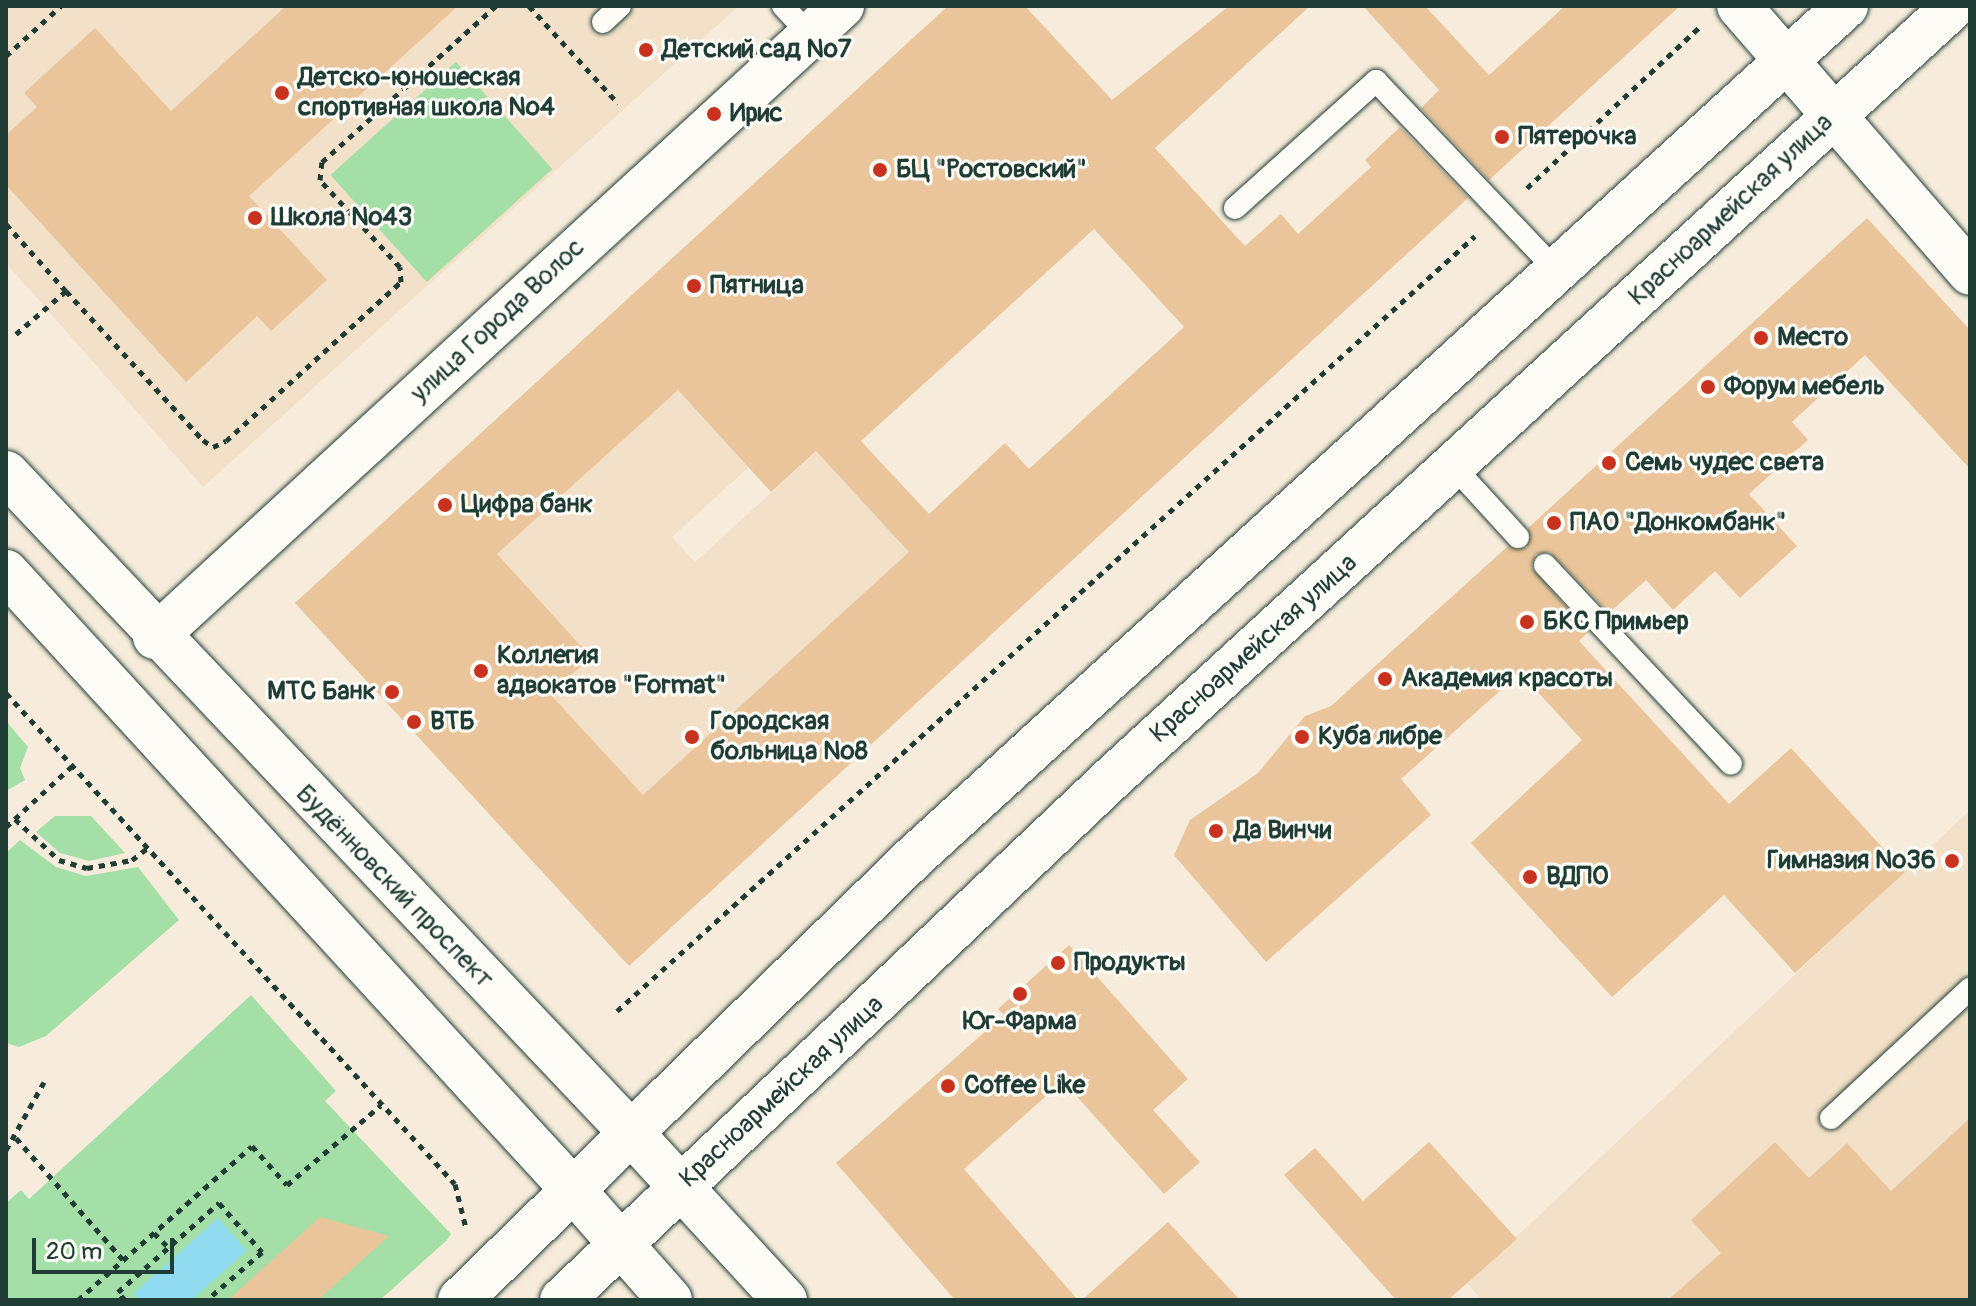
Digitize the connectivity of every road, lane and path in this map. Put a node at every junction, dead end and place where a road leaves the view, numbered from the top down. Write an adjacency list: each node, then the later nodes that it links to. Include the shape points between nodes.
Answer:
1 (61, 6): 11 (path)
2 (496, 6): 20 (path, via 322,162 320,180 400,267 401,282 226,441 213,447 203,440)
3 (529, 6): 13 (path)
4 (620, 6): 10 (lane)
5 (842, 6): 9 (main road, улица Города Волос)
6 (1846, 6): 12 (main road)
7 (1954, 6): 14 (main road, Красноармейская улица)
8 (1725, 11): 12 (main road); 16 (path)
9 (796, 20): 27 (main road, улица Города Волос)
10 (603, 22)
11 (6, 56)
12 (1787, 59): 14 (main road); 18 (main road)
13 (618, 103)
14 (1836, 113): 19 (main road); 22 (main road, Красноармейская улица)
15 (1235, 208): 16 (lane, via 1376,81)
16 (1501, 213): 18 (lane); 35 (path)
17 (6, 224): 20 (path)
18 (1556, 270): 39 (main road, via 912,859)
19 (1970, 273)
20 (66, 291): 21 (path)
21 (16, 334)
22 (1454, 467): 24 (lane); 42 (main road, Красноармейская улица)
23 (6, 473): 27 (main road, Будённовский проспект)
24 (1518, 537)
25 (1545, 565): 29 (lane)
26 (6, 572): 43 (main road)
27 (155, 637): 39 (main road, Будённовский проспект)
28 (6, 693): 30 (path)
29 (1731, 764)
30 (72, 766): 31 (path); 33 (path)
31 (15, 819): 32 (path); 33 (path, via 59,860 87,868 132,860)
32 (6, 827)
33 (146, 849): 37 (path)
34 (1970, 989): 38 (lane)
35 (617, 1011)
36 (44, 1082): 40 (path)
37 (381, 1105): 44 (path, via 287,1185 252,1146); 45 (path, via 455,1184)
38 (1831, 1118)
39 (634, 1136): 42 (main road, Будённовский проспект); 43 (main road)
40 (16, 1138): 41 (path); 48 (path)
41 (6, 1150)
42 (682, 1186): 46 (main road, Красноармейская улица); 55 (main road, Будённовский проспект)
43 (574, 1191): 46 (main road); 52 (main road)
44 (154, 1233): 47 (path); 48 (path)
45 (466, 1239)
46 (621, 1244): 53 (main road, Красноармейская улица); 54 (main road)
47 (169, 1248): 50 (path, via 118,1292); 51 (path, via 219,1203 262,1252)
48 (123, 1260): 49 (path)
49 (78, 1300)
50 (125, 1300)
51 (207, 1300)
52 (460, 1300)
53 (562, 1300)
54 (670, 1300)
55 (785, 1300)

